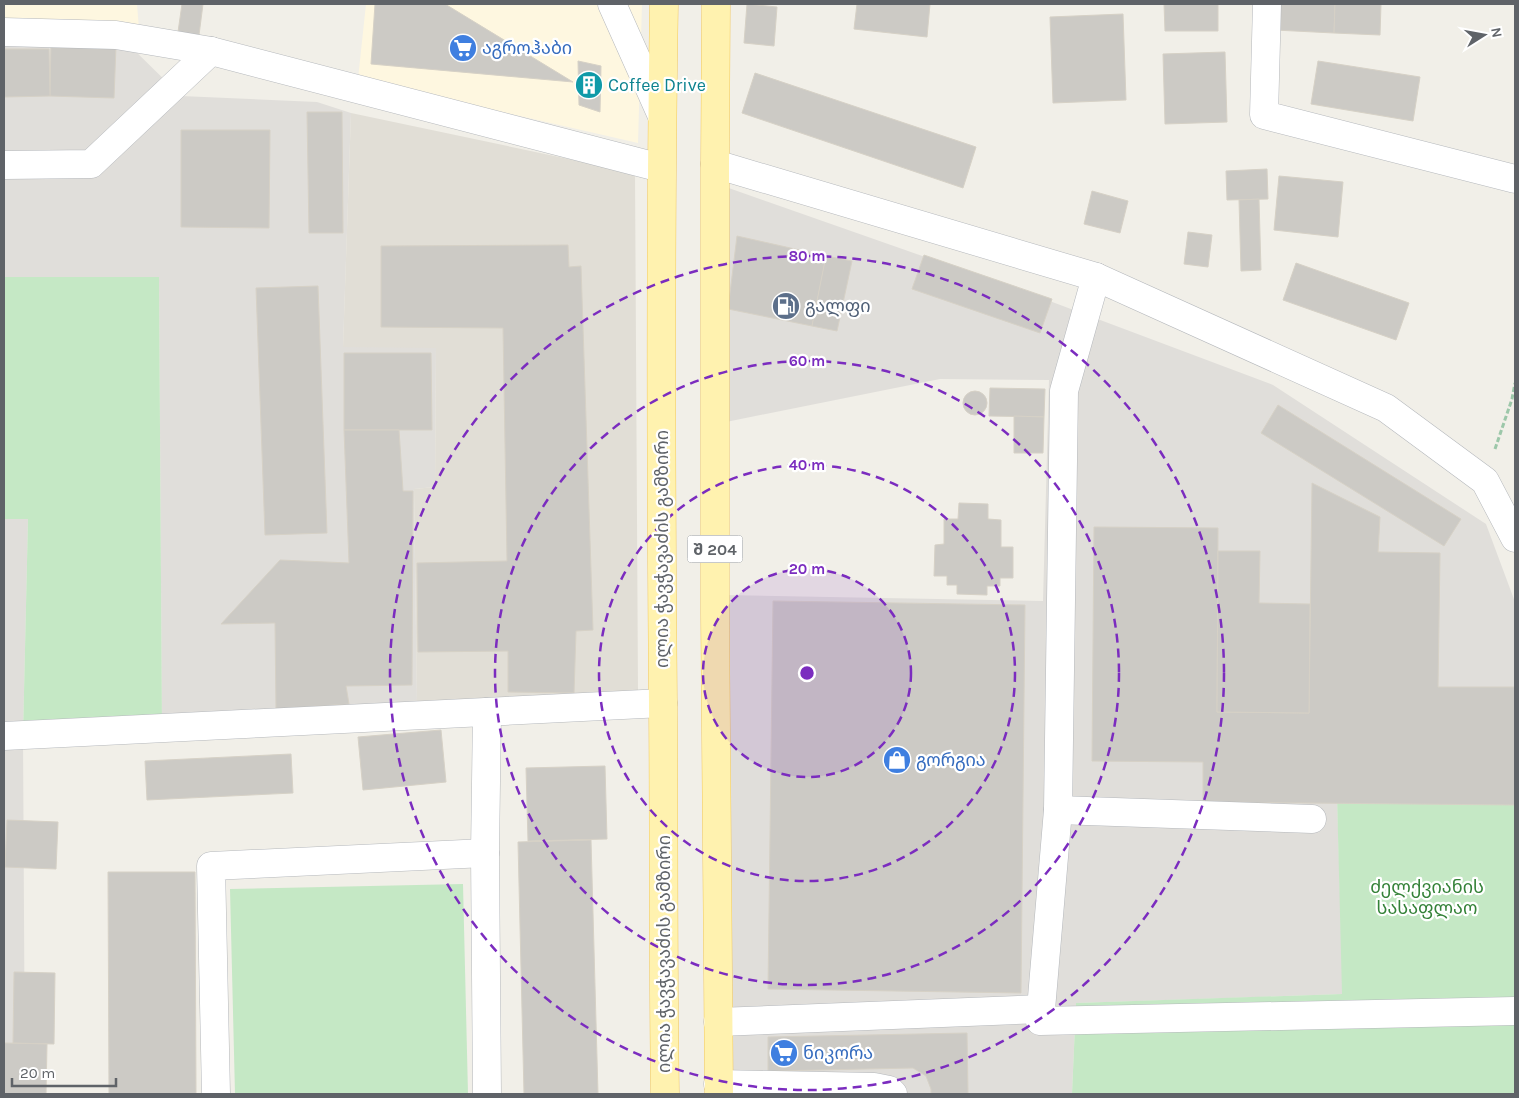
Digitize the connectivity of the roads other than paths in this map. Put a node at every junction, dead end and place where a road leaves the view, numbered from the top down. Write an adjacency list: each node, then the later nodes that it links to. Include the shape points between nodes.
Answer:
1 (612, 4): 7 (street)
2 (664, 4): 7 (main road, ილია ჭავჭავაძის გამზირი / შ 204)
3 (716, 4): 8 (main road, შ 204)
4 (1267, 4): 11 (street, via 1264,115)
5 (4, 32): 6 (street, via 116,35)
6 (211, 51): 9 (street, via 91,164); 10 (street)
7 (662, 116): 10 (main road, ილია ჭავჭავაძის გამზირი / შ 204)
8 (715, 164): 12 (street); 22 (main road, შ 204)
9 (4, 165)
10 (661, 168): 14 (main road, ილია ჭავჭავაძის გამზირი / შ 204)
11 (1515, 179)
12 (1096, 277): 13 (street, via 1386,408 1485,480); 17 (street, via 1064,391)
13 (1515, 538)
14 (663, 703): 15 (street); 26 (main road, ილია ჭავჭავაძის გამზირი / შ 204)
15 (486, 712): 16 (street); 19 (street)
16 (4, 736)
17 (1058, 810): 18 (street); 20 (street)
18 (1312, 819)
19 (485, 853): 24 (street, via 211,866); 25 (street)
20 (1041, 1009): 21 (street, via 1040,1022); 22 (street)
21 (1515, 1011)
22 (718, 1022): 23 (main road, შ 204)
23 (718, 1089): 27 (street, via 874,1086)
24 (216, 1094)
25 (487, 1094)
26 (665, 1094)
27 (893, 1094)

